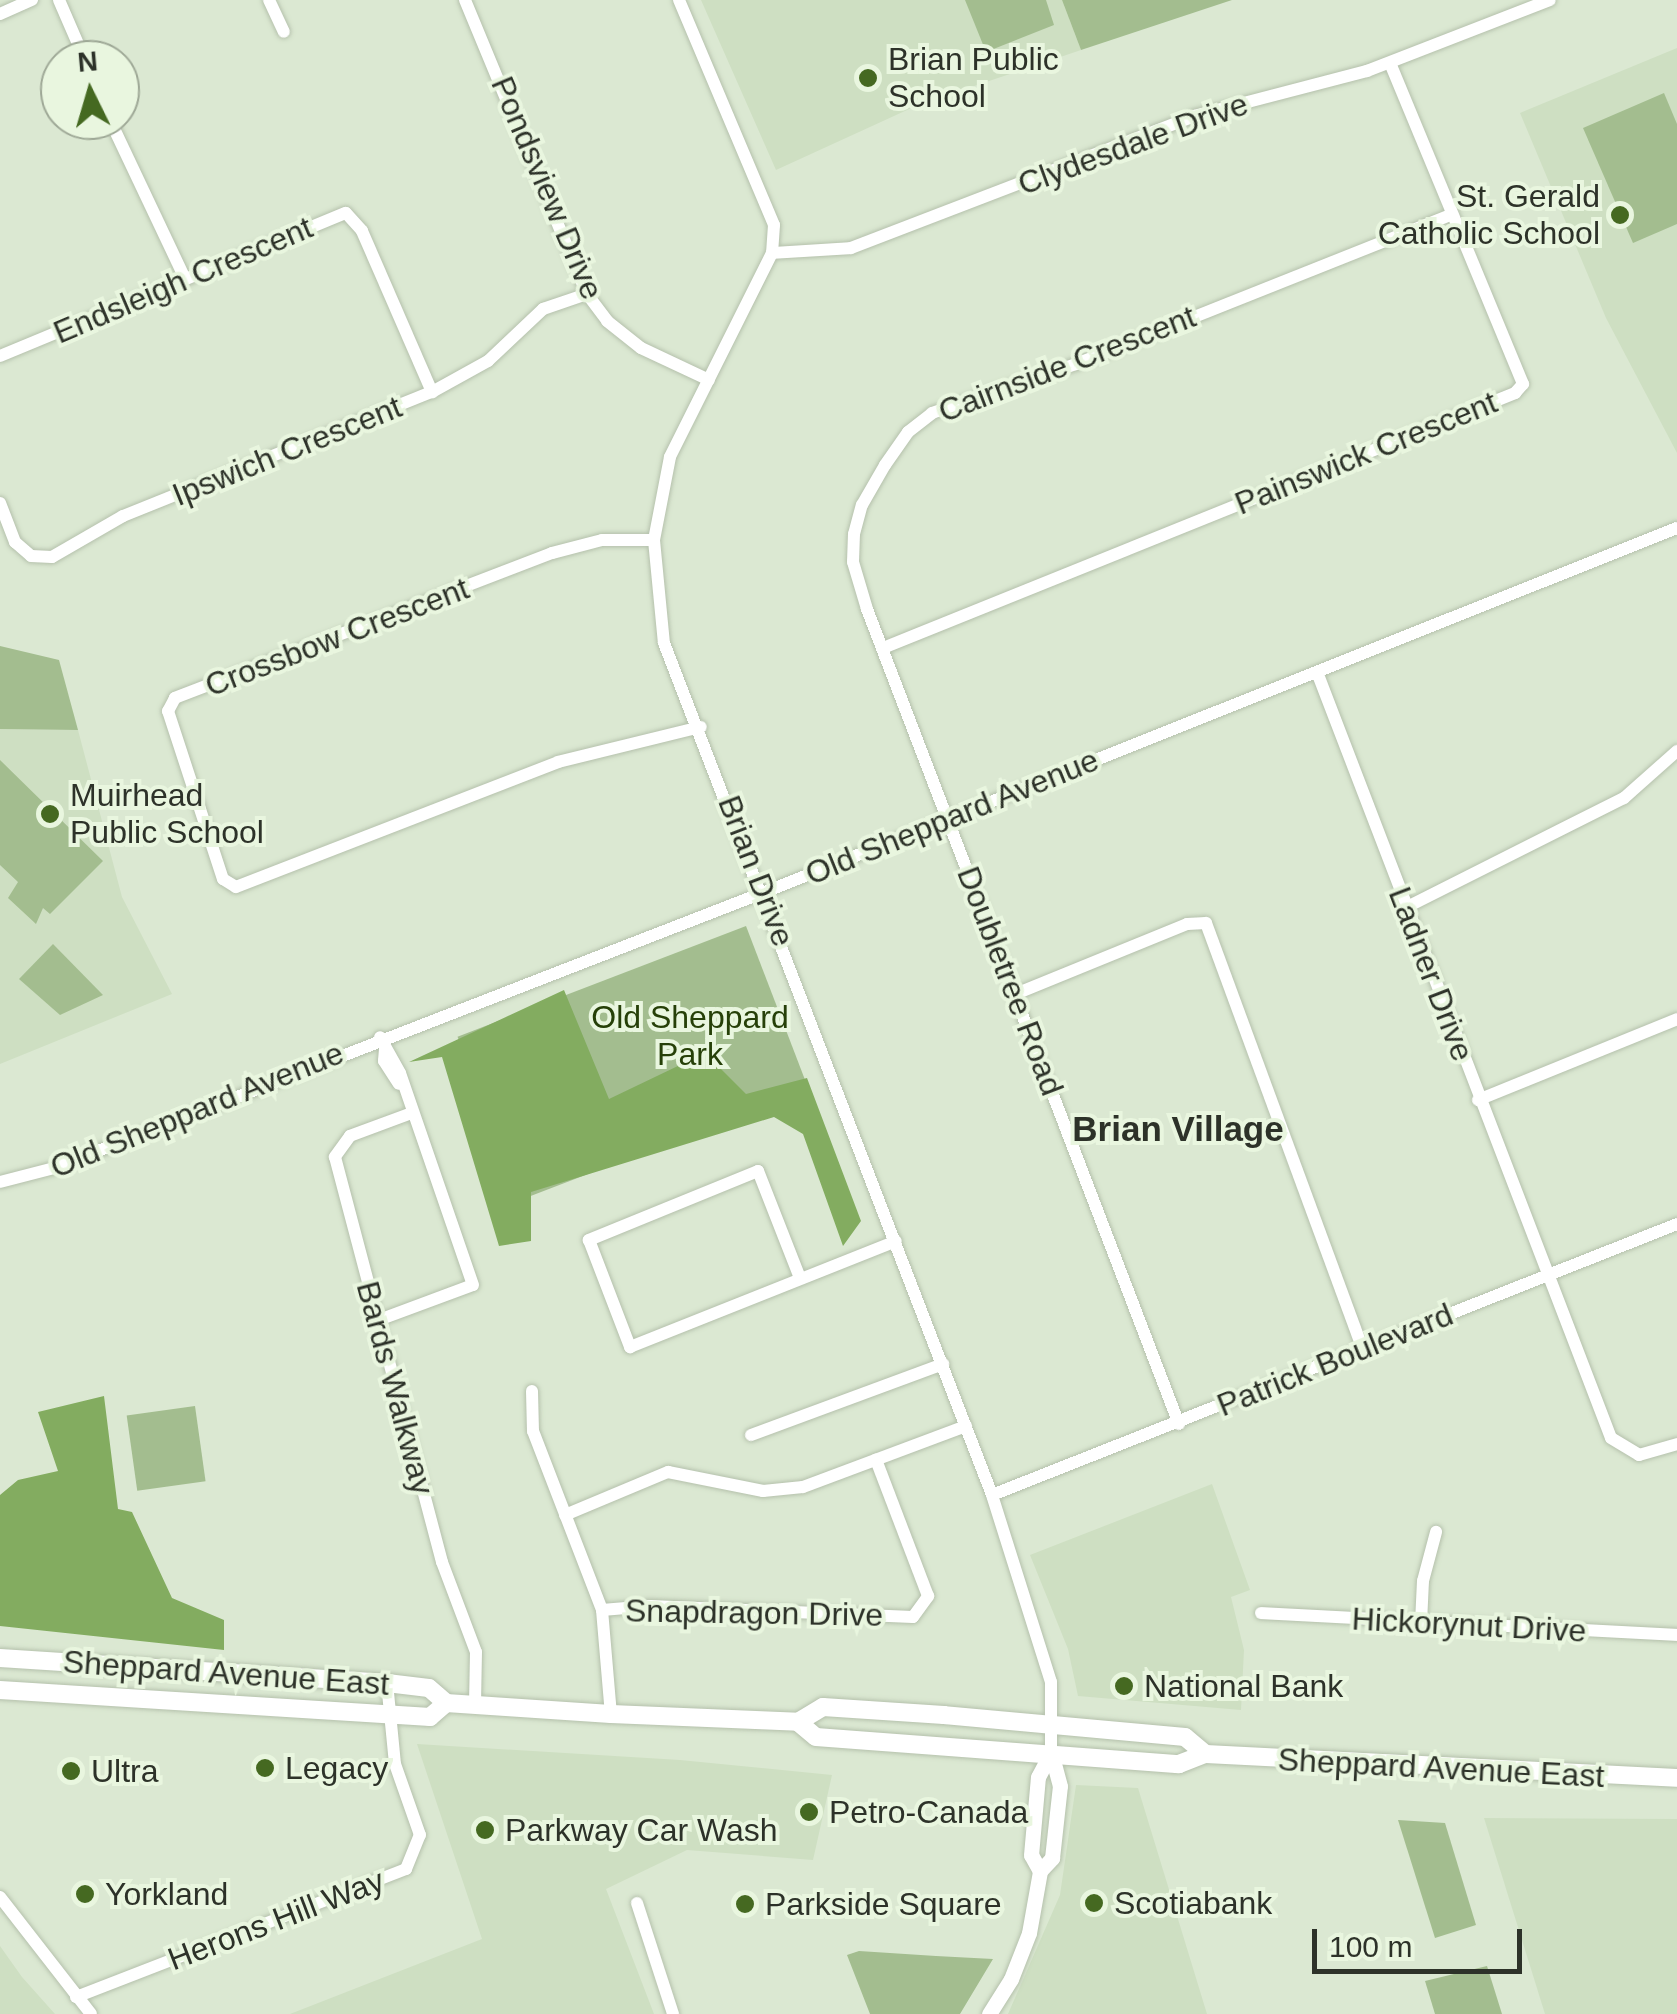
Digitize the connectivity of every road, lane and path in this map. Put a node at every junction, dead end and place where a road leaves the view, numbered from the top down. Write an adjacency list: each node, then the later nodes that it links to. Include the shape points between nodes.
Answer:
1 (32, 0): 7 (street)
2 (59, 0): 9 (street)
3 (268, 0): 8 (street)
4 (464, 0): 15 (street, Pondsview Drive)
5 (679, 0): 13 (street, via 758,177 774,225)
6 (1550, 0): 10 (street, Clydesdale Drive)
7 (0, 14)
8 (284, 32)
9 (76, 40)
10 (1390, 63): 12 (street, Painswick Crescent); 13 (street, Clydesdale Drive, via 1194,116 851,248)
11 (119, 140): 14 (street)
12 (1450, 214): 22 (street, Cairnside Crescent, via 1076,364 932,413 908,432 885,465 854,534 854,562); 22 (street, Painswick Crescent, via 1522,374 1515,393)
13 (772, 253): 17 (street, Brian Drive)
14 (185, 279): 16 (street, Endsleigh Crescent); 18 (street, Endsleigh Crescent, via 346,213 362,231)
15 (587, 294): 17 (street, Pondsview Drive, via 641,348); 18 (street, Ipswich Crescent, via 543,309 488,361)
16 (0, 356)
17 (709, 380): 21 (street, Brian Drive, via 670,457)
18 (432, 392): 19 (street, Ipswich Crescent, via 123,516 52,557 31,556 15,542)
19 (0, 503)
20 (1677, 528): 23 (street, Old Sheppard Avenue)
21 (654, 540): 24 (street, Brian Drive, via 664,643); 24 (street, Crossbow Crescent, via 602,540 552,552 175,698 168,711 223,880 236,887 558,762)
22 (882, 648): 26 (street, Cairnside Crescent)
23 (1316, 672): 26 (street, Old Sheppard Avenue); 28 (street, Ladner Drive)
24 (701, 728): 27 (street, Brian Drive)
25 (1677, 751): 28 (street, via 1624,798)
26 (949, 818): 27 (street, Old Sheppard Avenue); 29 (street, Doubletree Road)
27 (764, 892): 31 (street, Old Sheppard Avenue); 36 (street, Brian Drive)
28 (1407, 907): 32 (street, Ladner Drive)
29 (1013, 995): 40 (street, via 1187,924 1206,923); 43 (street, Doubletree Road)
30 (1677, 1019): 32 (street)
31 (383, 1043): 33 (street); 34 (street, Old Sheppard Avenue, via 54,1168)
32 (1478, 1100): 37 (street, Ladner Drive)
33 (409, 1114): 39 (street, Bards Walkway, via 352,1134 335,1157); 39 (street, via 473,1286)
34 (0, 1182)
35 (1677, 1224): 37 (street, Patrick Boulevard)
36 (896, 1241): 38 (street); 41 (street, Brian Drive)
37 (1544, 1277): 40 (street, Patrick Boulevard); 46 (street, Ladner Drive, via 1610,1438 1639,1455)
38 (800, 1278): 38 (street, via 630,1347 588,1240 758,1172)
39 (376, 1322): 59 (street, Bards Walkway, via 445,1571 476,1652)
40 (1362, 1347): 43 (street, Patrick Boulevard)
41 (942, 1364): 44 (street, Brian Drive); 45 (street)
42 (532, 1391): 49 (street, via 532,1431)
43 (1178, 1424): 48 (street, Patrick Boulevard)
44 (966, 1426): 47 (street); 48 (street, Brian Drive)
45 (751, 1435)
46 (1677, 1444)
47 (876, 1460): 49 (street, via 803,1487 763,1490 668,1472); 51 (street, Snapdragon Drive, via 928,1596 913,1617 650,1606)
48 (992, 1495): 63 (street, Brian Drive, via 1052,1682)
49 (565, 1515): 51 (street)
50 (1436, 1532): 53 (street, via 1422,1581)
51 (602, 1610): 61 (street)
52 (1260, 1613): 53 (street, Hickorynut Drive)
53 (1421, 1623): 54 (street, Hickorynut Drive)
54 (1677, 1634)
55 (0, 1658): 56 (main road, Sheppard Avenue East)
56 (388, 1683): 58 (main road, Sheppard Avenue East, via 429,1688); 60 (street, Herons Hill Way)
57 (0, 1690): 60 (main road, Sheppard Avenue East)
58 (446, 1703): 59 (main road, Sheppard Avenue East); 60 (main road, Sheppard Avenue East, via 430,1716)
59 (475, 1703): 61 (main road, Sheppard Avenue East)
60 (389, 1714): 69 (street, Herons Hill Way, via 394,1764 420,1836 406,1869)
61 (611, 1714): 62 (main road, Sheppard Avenue East)
62 (798, 1722): 63 (main road, Sheppard Avenue East, via 823,1707); 64 (main road, Sheppard Avenue East, via 816,1737)
63 (1053, 1724): 64 (street, Brian Drive); 65 (main road, Sheppard Avenue East, via 1185,1737)
64 (1051, 1752): 65 (main road, Sheppard Avenue East, via 1179,1764); 72 (street, via 1060,1786 1052,1858 1040,1871 1029,1933)
65 (1206, 1754): 66 (main road, Sheppard Avenue East)
66 (1677, 1778)
67 (0, 1897): 69 (street)
68 (637, 1904): 71 (street)
69 (76, 1996): 70 (street)
70 (91, 2014)
71 (673, 2014)
72 (989, 2014)

